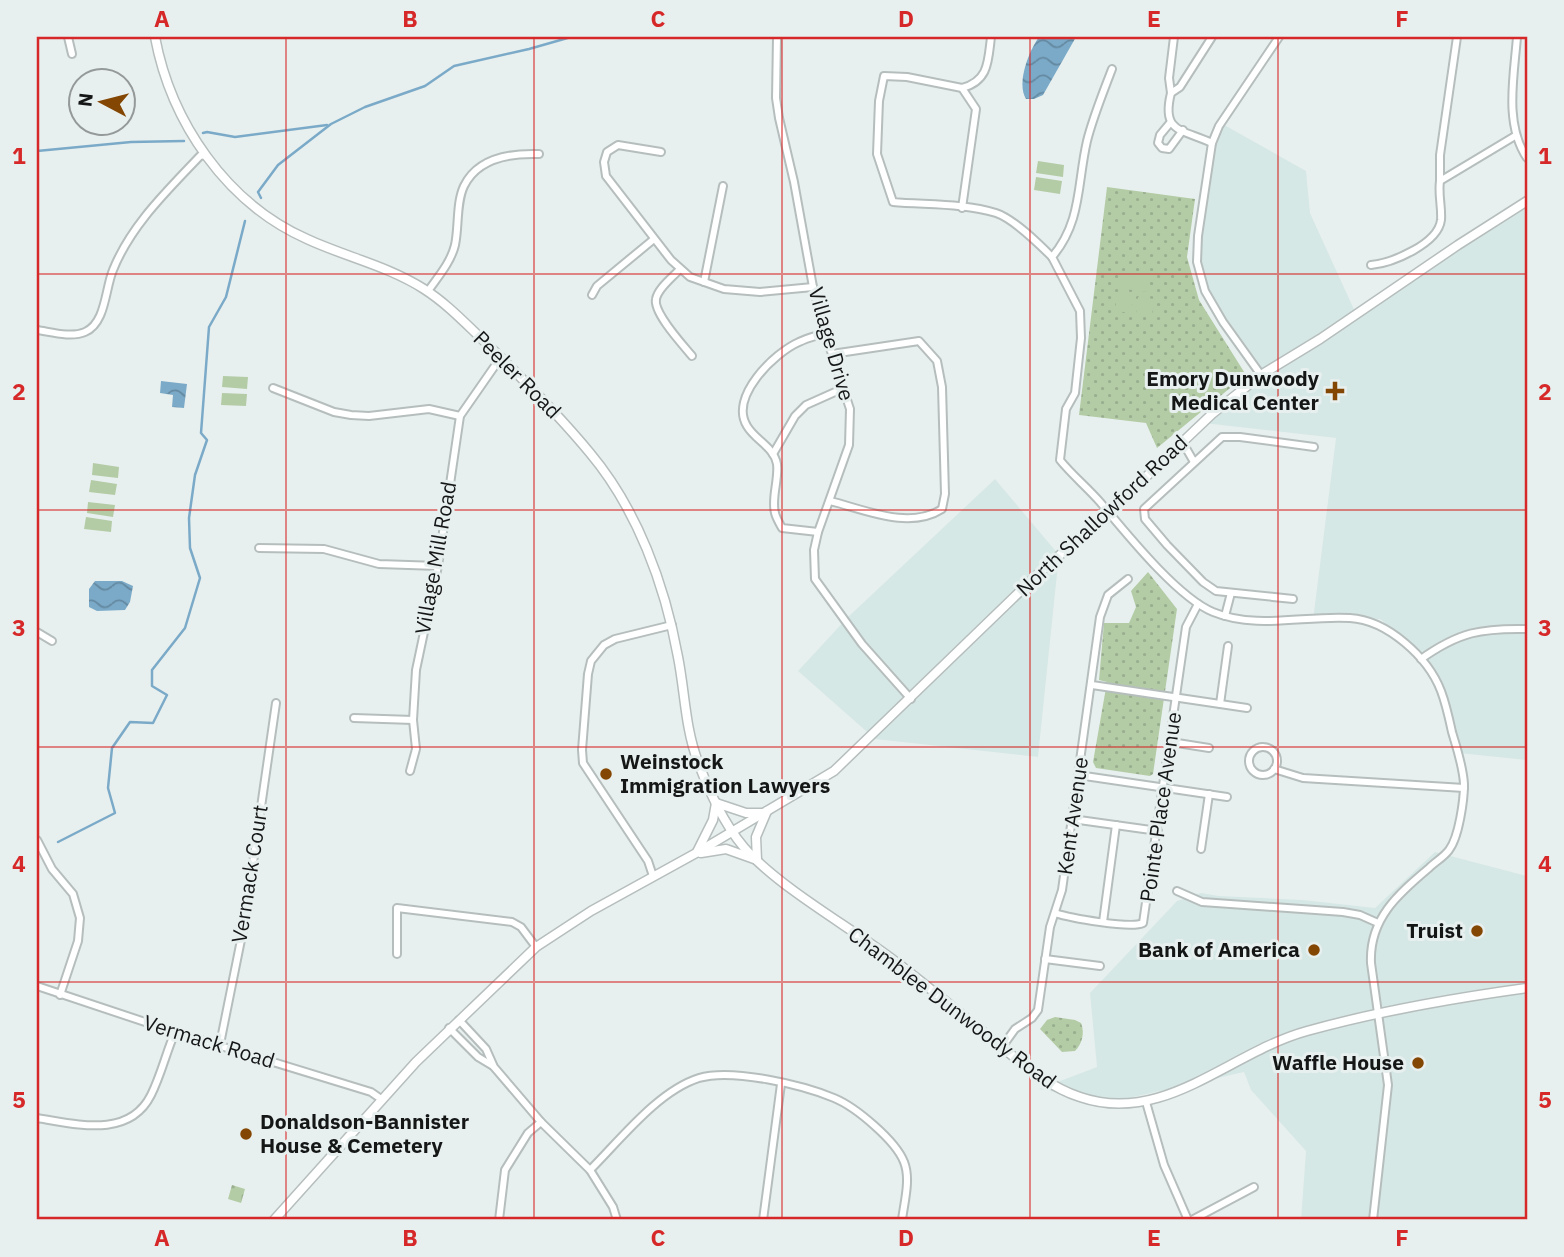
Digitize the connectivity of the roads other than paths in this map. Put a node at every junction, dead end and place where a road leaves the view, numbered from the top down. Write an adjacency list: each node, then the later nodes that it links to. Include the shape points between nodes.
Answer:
1 (68, 37): 10 (street)
2 (155, 37): 20 (street, Peeler Road, via 168,85)
3 (777, 37): 31 (street, Village Drive, via 776,98)
4 (991, 37): 12 (street, via 987,69 974,84)
5 (1174, 37): 13 (street)
6 (1212, 37): 13 (street, via 1180,87)
7 (1279, 37): 17 (street, via 1237,96)
8 (1457, 37): 22 (street)
9 (1517, 37): 16 (street, via 1512,81)
10 (72, 54)
11 (1112, 69): 27 (street, via 1088,137 1072,228)
12 (962, 88): 25 (street, via 976,109); 25 (street, via 884,76 877,154 893,202)
13 (1171, 93): 14 (street)
14 (1170, 123): 15 (street); 15 (street, via 1160,135 1162,148 1169,149)
15 (1183, 130): 17 (street)
16 (1515, 136): 21 (street); 22 (street)
17 (1212, 143): 39 (street, via 1197,262 1214,308)
18 (661, 152): 26 (street, via 618,145 607,152 604,162 606,176)
19 (539, 154): 32 (street, via 502,156 472,175 463,187 454,246)
20 (205, 155): 32 (street, Peeler Road, via 248,200 286,229); 34 (street, via 158,200 128,241 111,274 95,324 75,334)
21 (1527, 158)
22 (1440, 181): 28 (street, via 1441,218 1433,237 1396,259)
23 (723, 186): 30 (street)
24 (1527, 201): 39 (street, North Shallowford Road)
25 (962, 208): 27 (street, via 998,214)
26 (654, 239): 29 (street); 33 (street)
27 (1052, 257): 48 (street, via 1080,311 1075,393 1066,409 1060,460)
28 (1371, 265)
29 (680, 269): 30 (street); 37 (street, via 656,297 656,306)
30 (704, 282): 31 (street, via 760,292)
31 (813, 288): 35 (street, Village Drive)
32 (428, 291): 38 (street, Peeler Road)
33 (592, 295)
34 (37, 330)
35 (825, 333): 36 (street, Village Drive); 45 (street, via 798,342 746,391 746,425)
36 (832, 354): 41 (street, Village Drive); 47 (street, via 919,341 937,360 945,494 942,509 930,517 909,520)
37 (692, 356)
38 (500, 357): 42 (street, Village Mill Road); 57 (street, Peeler Road, via 565,423 612,482 654,569)
39 (1261, 375): 43 (street, North Shallowford Road)
40 (272, 388): 42 (street, via 343,414 369,416 429,409)
41 (844, 388): 45 (street, via 806,405); 47 (street, Village Drive, via 850,409 849,445)
42 (460, 416): 51 (street, Village Mill Road)
43 (1182, 443): 46 (street); 48 (street, North Shallowford Road)
44 (1314, 447): 46 (street, via 1222,437)
45 (773, 454): 49 (street, via 777,465 775,513 782,528)
46 (1194, 462): 53 (street, via 1144,509 1145,519 1203,582 1216,591)
47 (830, 501): 49 (street, Village Drive)
48 (1108, 513): 55 (street); 65 (street, North Shallowford Road, via 1037,575)
49 (818, 532): 65 (street, Village Drive, via 815,579)
50 (259, 548): 51 (street, via 314,548 379,564)
51 (438, 566): 70 (street, Village Mill Road, via 416,670)
52 (1129, 579): 63 (street, Kent Avenue, via 1104,601)
53 (1231, 593): 54 (street); 56 (street)
54 (1293, 599)
55 (1198, 604): 56 (street); 64 (street, Pointe Place Avenue, via 1186,627)
56 (1225, 616): 62 (street, via 1372,622 1389,630)
57 (673, 625): 80 (street, Peeler Road, via 690,736); 90 (street, via 615,639 596,651 588,674 582,750 587,772 648,861)
58 (1527, 629): 62 (street, via 1477,631 1444,643)
59 (37, 632): 60 (street)
60 (52, 641)
61 (1228, 646): 67 (street)
62 (1421, 659): 77 (street, via 1440,688)
63 (1092, 685): 64 (street); 75 (street, Kent Avenue)
64 (1177, 698): 67 (street); 71 (street, Pointe Place Avenue)
65 (911, 699): 81 (street, North Shallowford Road, via 834,771)
66 (276, 704): 106 (street, Vermack Court, via 244,925)
67 (1220, 704): 68 (street)
68 (1247, 708)
69 (354, 718): 70 (street)
70 (413, 720): 74 (street, Village Mill Road, via 416,749)
71 (1171, 742): 72 (street); 76 (street, Pointe Place Avenue)
72 (1209, 748)
73 (1275, 769): 73 (street, via 1267,774 1255,772 1250,765 1253,752 1269,749 1276,755); 77 (street, via 1303,778)
74 (410, 771)
75 (1078, 775): 76 (street); 82 (street, Kent Avenue)
76 (1163, 788): 78 (street); 84 (street, Pointe Place Avenue)
77 (1464, 788): 94 (street, via 1449,850 1396,896)
78 (1209, 794): 79 (street); 87 (street)
79 (1227, 797)
80 (716, 803): 81 (street, via 746,813); 85 (street, Peeler Road); 88 (street, via 713,820)
81 (767, 811): 85 (street, North Shallowford Road); 89 (street, via 756,837)
82 (1072, 819): 83 (street); 92 (street, Kent Avenue)
83 (1116, 825): 84 (street); 93 (street)
84 (1158, 831): 93 (street, Pointe Place Avenue, via 1143,923)
85 (732, 832): 88 (street); 89 (street, Chamblee Dunwoody Road)
86 (37, 840): 101 (street, via 52,869 73,894 80,918 78,941)
87 (1201, 849)
88 (696, 853): 89 (street, via 726,849); 90 (street)
89 (757, 860): 107 (street, Chamblee Dunwoody Road)
90 (653, 876): 95 (street)
91 (1177, 891): 94 (street, via 1202,902 1343,912)
92 (1055, 913): 93 (street, Pointe Place Avenue); 97 (street, Kent Avenue)
93 (1103, 922)
94 (1378, 923): 102 (street, via 1371,955)
95 (536, 947): 96 (street, via 512,922 397,908); 103 (street)
96 (397, 954)
97 (1045, 959): 98 (street); 107 (street, Kent Avenue, via 1038,1010)
98 (1100, 966)
99 (37, 986): 101 (street, Vermack Road)
100 (1527, 988): 102 (street, Chamblee Dunwoody Road)
101 (60, 995): 105 (street, Vermack Road)
102 (1380, 1015): 111 (street, Chamblee Dunwoody Road, via 1292,1036); 122 (street, via 1388,1093)
103 (458, 1020): 104 (street); 108 (street, via 486,1049)
104 (449, 1028): 108 (street); 110 (street)
105 (175, 1032): 106 (street, Vermack Road); 112 (street, via 152,1094 131,1117 106,1126)
106 (220, 1044): 110 (street, Vermack Road)
107 (1002, 1047): 111 (street, Chamblee Dunwoody Road, via 1073,1095 1111,1104)
108 (494, 1067): 113 (street)
109 (781, 1084): 114 (street, via 755,1077 700,1078 670,1093); 119 (street); 120 (street, via 837,1099 883,1134 905,1165)
110 (381, 1099): 116 (street)
111 (1146, 1102): 121 (street, via 1161,1155)
112 (37, 1118)
113 (541, 1122): 114 (street); 117 (street, via 528,1133 505,1170)
114 (590, 1170): 118 (street)
115 (1255, 1187): 121 (street)
116 (274, 1220)
117 (499, 1220)
118 (617, 1220)
119 (763, 1220)
120 (902, 1220)
121 (1190, 1220)
122 (1373, 1220)

